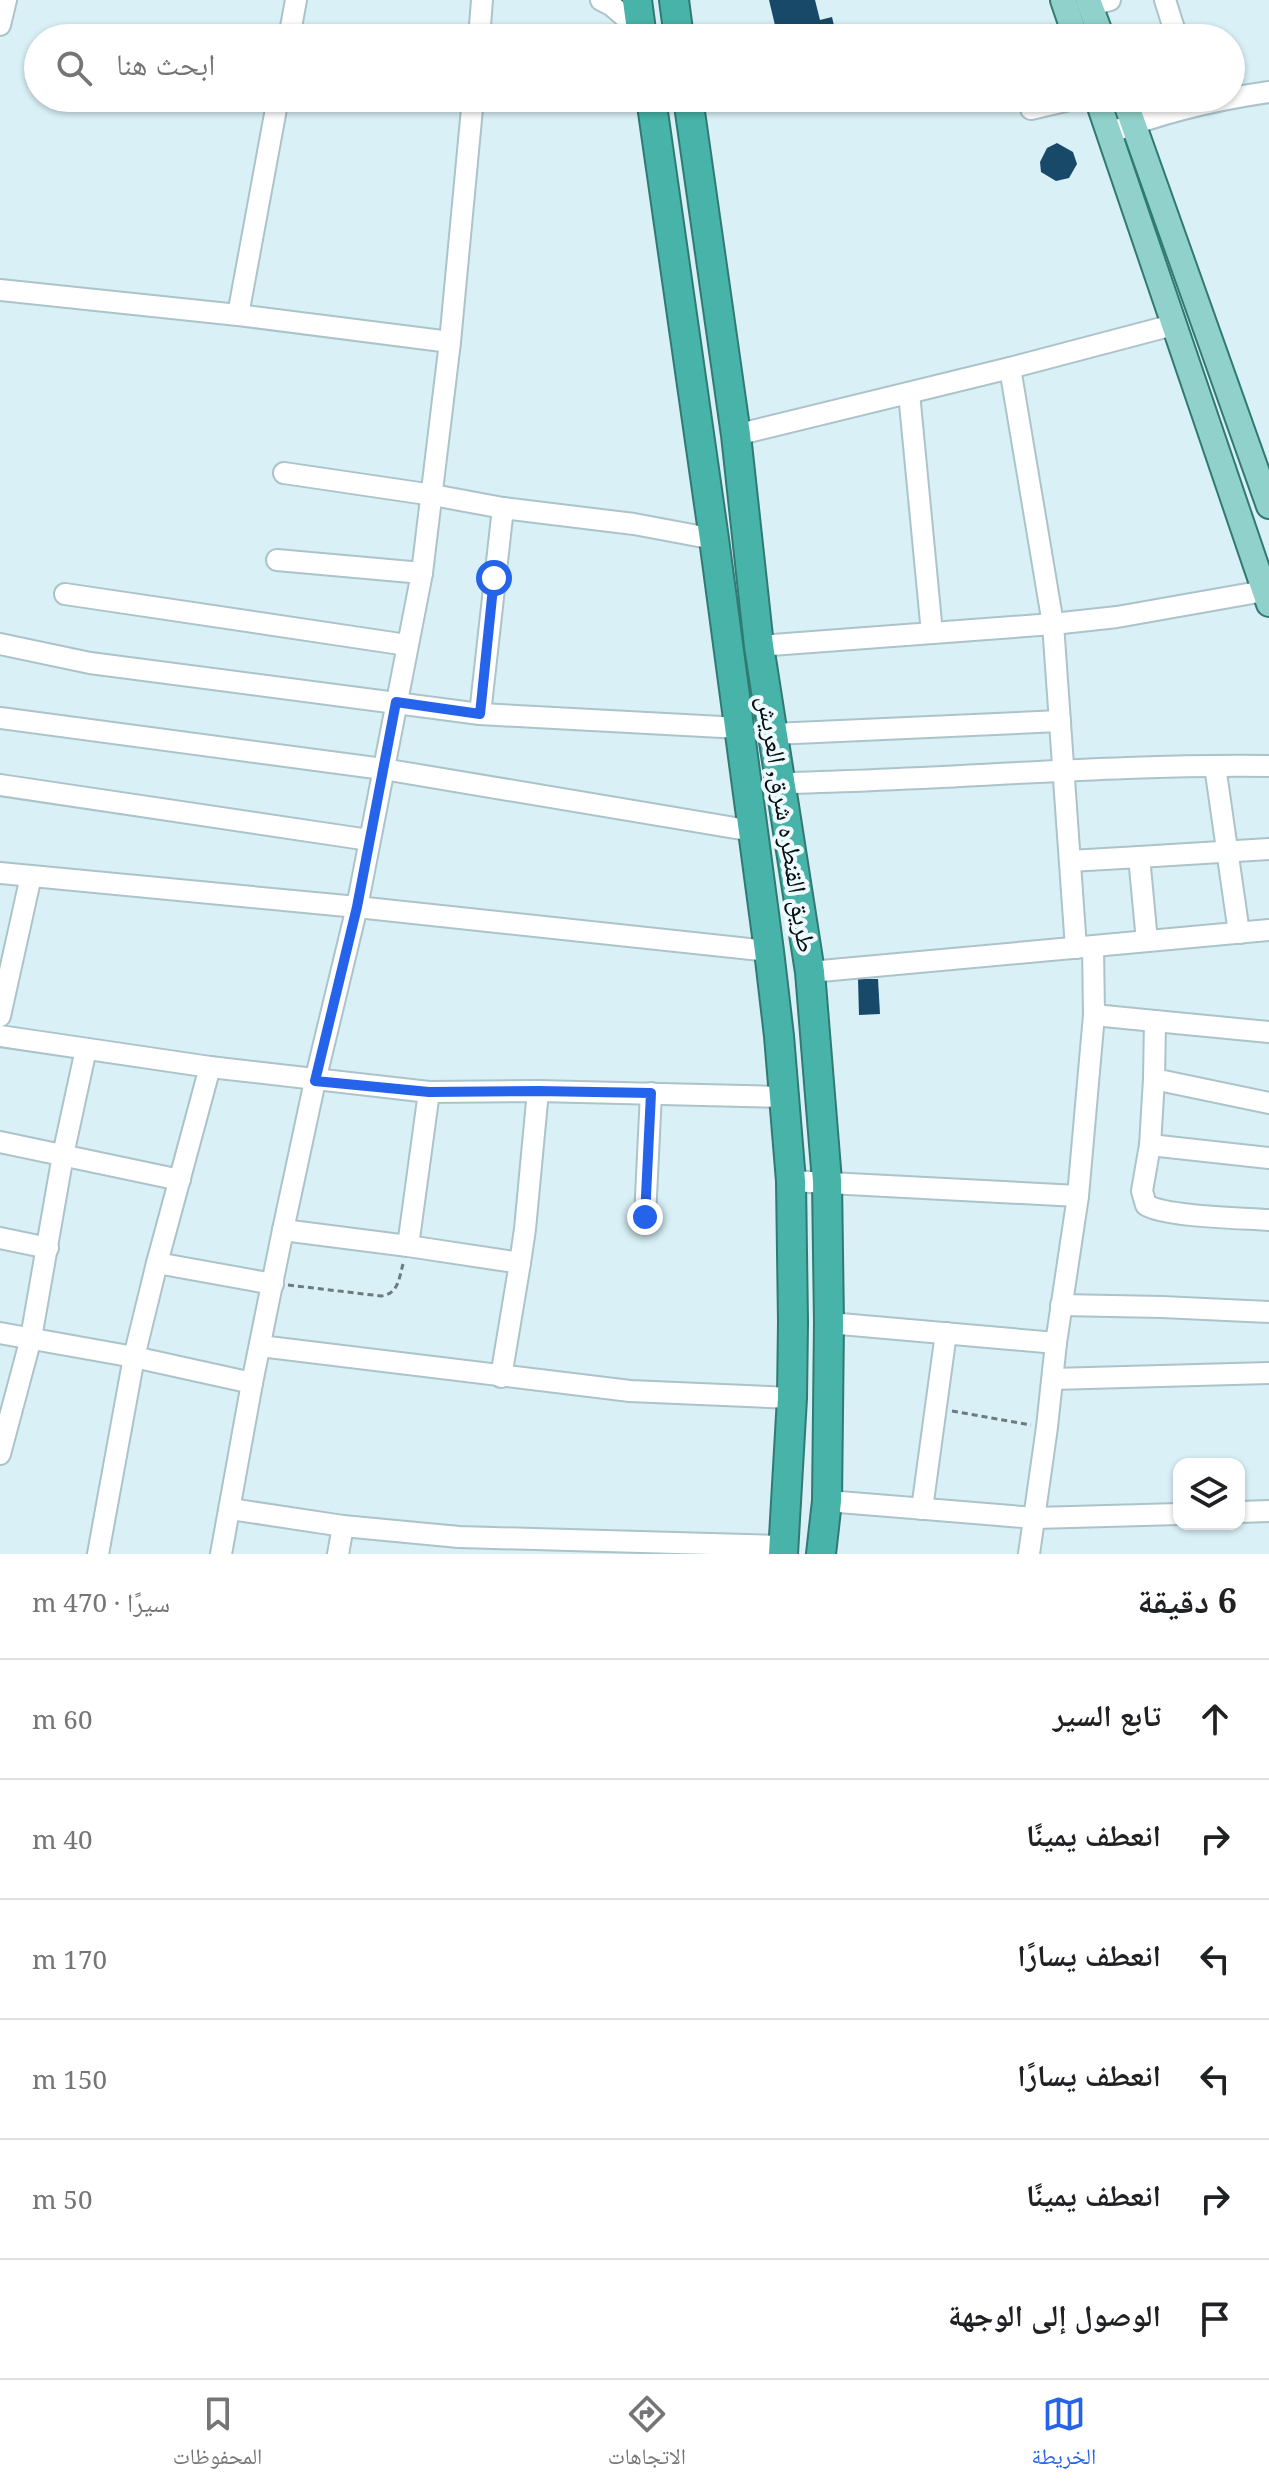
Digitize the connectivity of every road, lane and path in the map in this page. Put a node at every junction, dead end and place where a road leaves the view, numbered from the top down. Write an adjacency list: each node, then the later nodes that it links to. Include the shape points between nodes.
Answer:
1 (6, 0): 18 (street)
2 (296, 0): 10 (street)
3 (482, 0): 11 (street)
4 (601, 0): 12 (street)
5 (637, 0): 13 (highway)
6 (674, 0): 14 (highway)
7 (1063, 0): 15 (main road)
8 (1165, 0): 17 (street)
9 (1096, 2): 16 (main road)
10 (292, 24)
11 (480, 24)
12 (631, 24)
13 (641, 24)
14 (677, 24)
15 (1071, 24)
16 (1100, 24)
17 (1173, 24)
18 (0, 25)
19 (1269, 92): 20 (street)
20 (1245, 95)
21 (275, 112): 31 (street)
22 (472, 112): 33 (street)
23 (653, 112): 41 (highway, طريق القنطره شرق, العريش)
24 (690, 112): 36 (highway, طريق القنطره شرق, العريش)
25 (1102, 112): 29 (main road)
26 (1130, 112): 28 (main road)
27 (1166, 112): 28 (street)
28 (1134, 123): 29 (street); 39 (main road)
29 (1110, 133): 32 (main road)
30 (0, 290): 31 (street)
31 (238, 315): 33 (street)
32 (1173, 325): 34 (street); 45 (main road)
33 (450, 342): 38 (street)
34 (1010, 368): 35 (street); 46 (street)
35 (909, 393): 36 (street); 47 (street)
36 (736, 435): 50 (highway, طريق القنطره شرق, العريش)
37 (284, 473): 38 (street)
38 (433, 495): 40 (street); 43 (street)
39 (1269, 506)
40 (503, 508): 41 (street); 52 (street)
41 (714, 539): 55 (highway, طريق القنطره شرق, العريش)
42 (277, 560): 43 (street)
43 (422, 573): 49 (street)
44 (65, 594): 49 (street)
45 (1267, 597): 46 (street)
46 (1053, 624): 47 (street); 54 (street)
47 (932, 633): 50 (street)
48 (0, 644): 51 (street, via 105,665)
49 (407, 645): 51 (street)
50 (759, 646): 56 (highway, طريق القنطره شرق, العريش)
51 (396, 702): 52 (street); 59 (street)
52 (480, 714): 55 (street)
53 (0, 718): 59 (street)
54 (1060, 721): 56 (street); 60 (street)
55 (740, 728): 63 (highway, طريق القنطره شرق, العريش)
56 (773, 734): 61 (highway, طريق القنطره شرق, العريش)
57 (1215, 766): 58 (street); 60 (street); 66 (street)
58 (1269, 766)
59 (383, 769): 63 (street); 64 (street)
60 (1063, 771): 61 (street); 68 (street)
61 (781, 783): 78 (highway, طريق القنطره شرق, العريش)
62 (0, 785): 64 (street)
63 (753, 831): 77 (highway, طريق القنطره شرق, العريش)
64 (369, 840): 71 (street)
65 (1269, 849): 66 (street)
66 (1228, 853): 67 (street); 73 (street)
67 (1139, 857): 68 (street); 75 (street)
68 (1070, 861): 76 (street)
69 (0, 873): 70 (street)
70 (31, 876): 71 (street); 74 (street)
71 (357, 907): 77 (street); 87 (street)
72 (1269, 930): 73 (street)
73 (1239, 933): 75 (street)
74 (9, 941): 80 (street)
75 (1147, 941): 76 (street)
76 (1084, 948): 78 (street); 79 (street)
77 (769, 951): 91 (highway, طريق القنطره شرق, العريش)
78 (810, 972): 99 (highway, طريق القنطره شرق, العريش)
79 (1094, 1015): 81 (street); 100 (street)
80 (0, 1016)
81 (1155, 1021): 82 (street); 86 (street)
82 (1269, 1032)
83 (0, 1036): 84 (street)
84 (86, 1049): 85 (street); 95 (street)
85 (210, 1067): 87 (street); 97 (street)
86 (1154, 1079): 92 (street); 94 (street)
87 (315, 1081): 89 (street); 103 (street)
88 (538, 1091): 89 (street); 90 (street); 108 (street)
89 (429, 1092): 105 (street)
90 (651, 1093): 91 (street); 101 (street)
91 (783, 1097): 98 (highway, طريق القنطره شرق, العريش)
92 (1269, 1103)
93 (0, 1142): 95 (street)
94 (1150, 1145): 96 (street); 102 (street, via 1142,1200 1150,1208)
95 (63, 1155): 97 (street); 106 (street)
96 (1269, 1158)
97 (180, 1180): 107 (street)
98 (791, 1181): 99 (street); 123 (highway, طريق القنطره شرق, العريش)
99 (827, 1181): 100 (street); 112 (highway, طريق القنطره شرق, العريش)
100 (1078, 1196): 110 (street)
101 (645, 1217)
102 (1269, 1220)
103 (283, 1230): 105 (street); 109 (street)
104 (0, 1238): 106 (street)
105 (408, 1246): 108 (street); 109 (path, via 396,1289 389,1295)
106 (48, 1248): 115 (street)
107 (157, 1263): 109 (street); 118 (street)
108 (520, 1263): 120 (street)
109 (273, 1284): 117 (street)
110 (1061, 1305): 111 (street); 116 (street)
111 (1269, 1312)
112 (829, 1323): 114 (street); 127 (highway, طريق القنطره شرق, العريش)
113 (0, 1333): 115 (street)
114 (946, 1333): 116 (street); 129 (street)
115 (31, 1338): 118 (street); 126 (street)
116 (1056, 1343): 121 (street)
117 (260, 1346): 120 (street); 122 (street)
118 (134, 1357): 122 (street); 136 (street)
119 (1269, 1373): 121 (street)
120 (501, 1377): 123 (street, via 630,1391)
121 (1053, 1379): 125 (street)
122 (252, 1383): 128 (street)
123 (792, 1398): 135 (highway, طريق القنطره شرق, العريش)
124 (951, 1411): 125 (path)
125 (1047, 1427): 133 (street)
126 (2, 1443)
127 (827, 1501): 129 (street); 139 (highway, طريق القنطره شرق, العريش)
128 (231, 1509): 134 (street); 137 (street)
129 (922, 1509): 133 (street)
130 (1269, 1511): 131 (street)
131 (1245, 1512)
132 (1173, 1514): 133 (street)
133 (1035, 1518): 140 (street)
134 (343, 1526): 135 (street, via 459,1537); 138 (street)
135 (783, 1550)
136 (98, 1554)
137 (221, 1554)
138 (338, 1554)
139 (821, 1554)
140 (1029, 1554)

